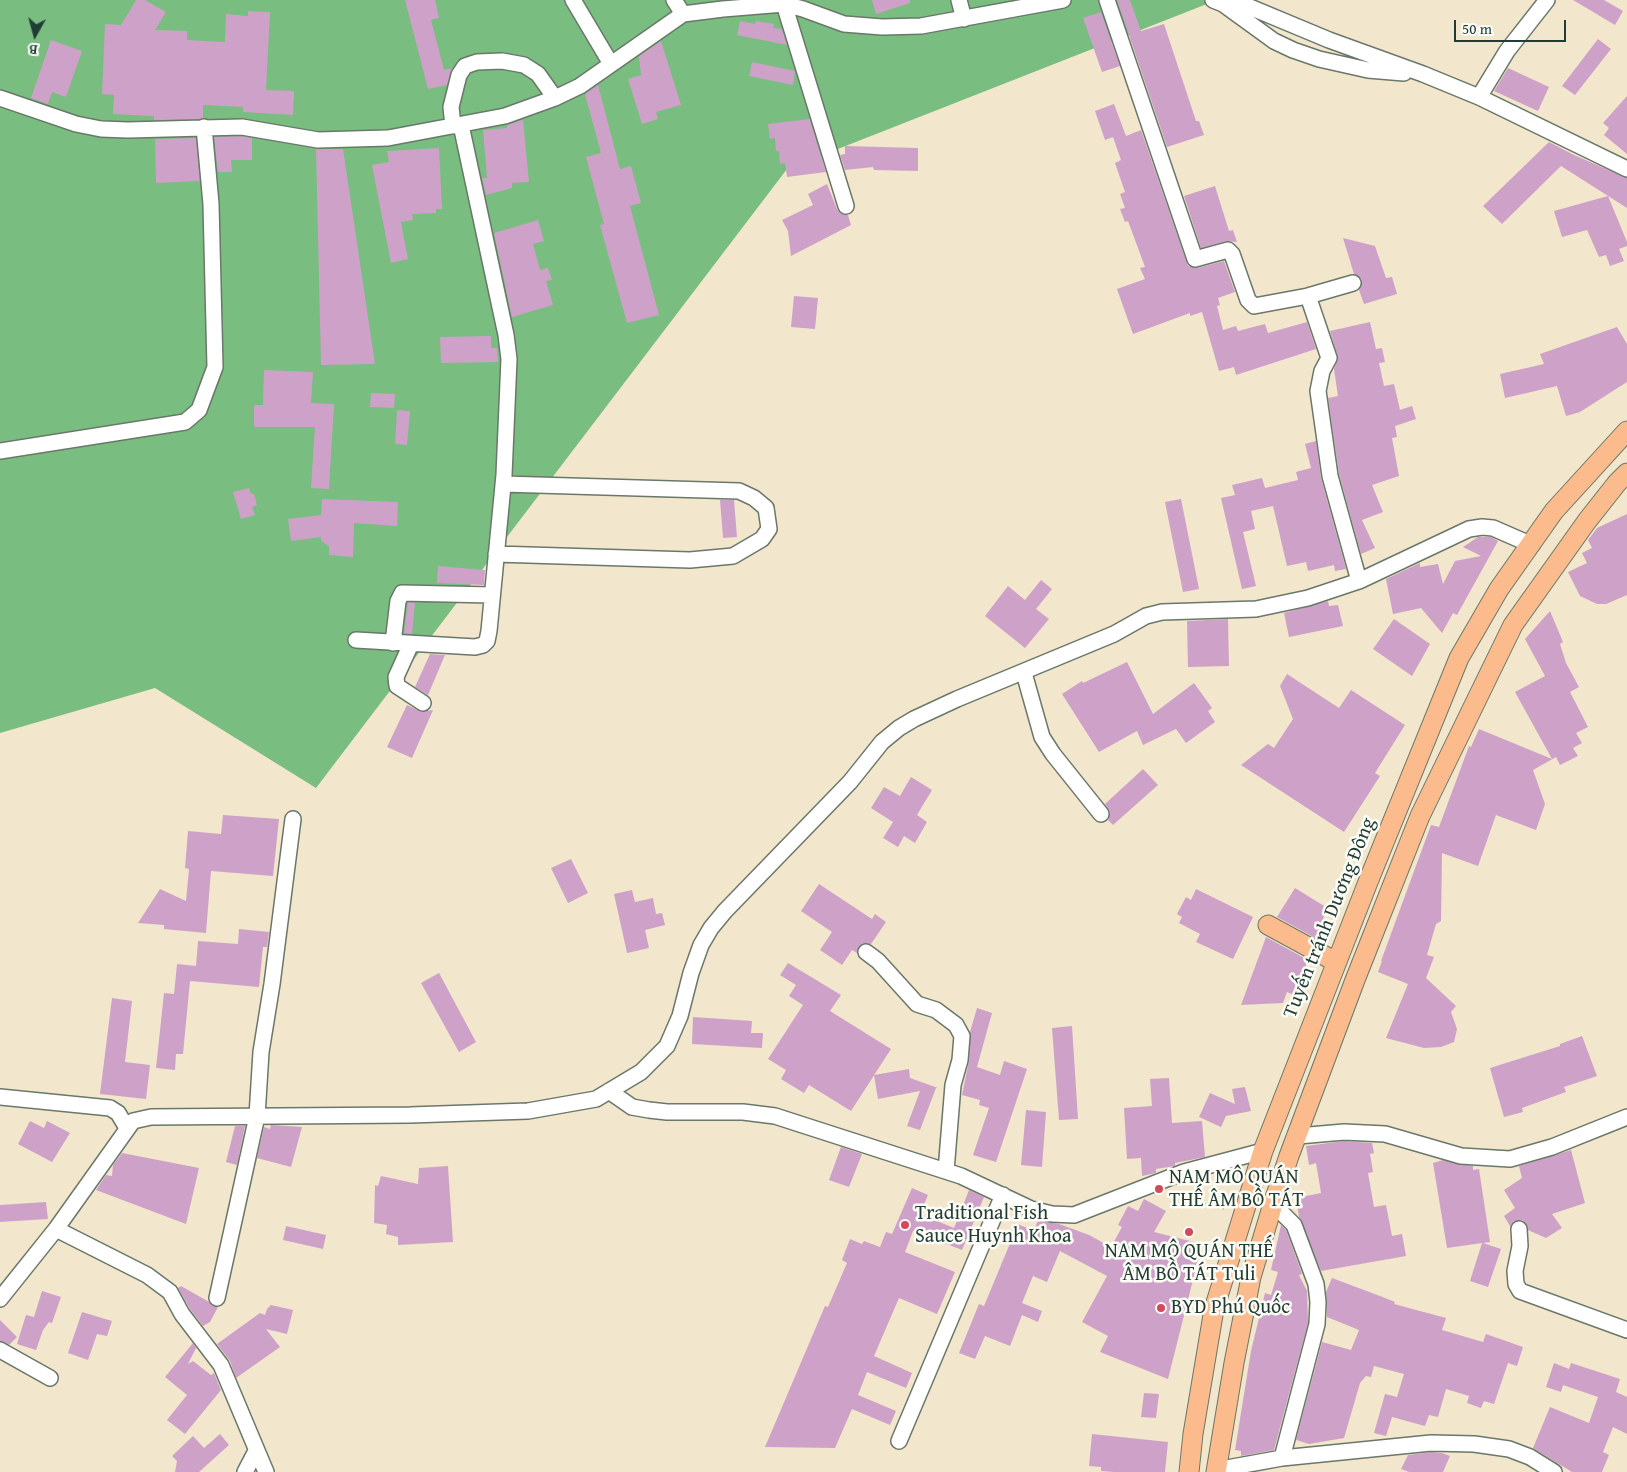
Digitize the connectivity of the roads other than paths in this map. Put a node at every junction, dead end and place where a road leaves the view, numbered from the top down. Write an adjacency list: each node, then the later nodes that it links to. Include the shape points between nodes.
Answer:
1 (573, 0): 12 (street)
2 (674, 0): 10 (street)
3 (959, 0): 11 (street)
4 (1059, 0): 11 (street)
5 (1107, 0): 22 (street, via 1195,259 1228,250 1248,300 1254,306)
6 (1214, 0): 13 (street, via 1274,41 1293,50 1368,70)
7 (1233, 0): 13 (street)
8 (1547, 0): 14 (street, via 1507,51)
9 (784, 4): 10 (street); 11 (street, via 844,24 921,26); 20 (street)
10 (682, 14): 12 (street)
11 (964, 19)
12 (611, 64): 16 (street, via 580,86)
13 (1423, 74): 14 (street)
14 (1479, 97): 19 (street)
15 (0, 98): 18 (street, via 76,124 101,128)
16 (555, 98): 17 (street, via 505,116); 17 (street, via 538,74 524,64 477,62 465,66 460,75 451,107)
17 (457, 126): 18 (street, via 352,141 318,140 242,127); 26 (street, via 506,335 510,382)
18 (204, 127): 24 (street, via 211,204 215,367 199,410 185,422)
19 (1627, 169)
20 (846, 206)
21 (1353, 284): 22 (street)
22 (1308, 296): 29 (street, via 1329,358 1319,380 1318,391 1330,476)
23 (1627, 431): 27 (main road, Tuyến tránh Dương Đông, via 1554,511)
24 (0, 451)
25 (1627, 473): 46 (main road, via 1587,521 1513,625 1490,669 1420,816)
26 (503, 484): 28 (street); 28 (street, via 739,491 766,508 769,529 762,539 734,556 690,560)
27 (1532, 545): 29 (street, via 1492,528 1470,530); 40 (main road, Tuyến tránh Dương Đông, via 1499,589 1459,658)
28 (496, 554): 30 (street)
29 (1359, 581): 34 (street, via 1308,598 1256,609 1162,612 1146,616 1114,634)
30 (492, 595): 32 (street, via 402,593 398,601); 33 (street, via 489,631 483,645)
31 (356, 640): 32 (street)
32 (393, 643): 33 (street)
33 (411, 644): 35 (street, via 396,677 397,686)
34 (1024, 673): 36 (street, via 1042,736); 41 (street, via 914,719 882,742 850,782 724,911 701,945 680,1016 667,1046 641,1072)
35 (423, 703)
36 (1101, 814)
37 (293, 819): 43 (street, via 261,1052)
38 (1268, 925): 40 (main road)
39 (866, 952): 49 (street, via 917,1004 936,1010 956,1026 962,1036 953,1085)
40 (1336, 962): 47 (main road, Tuyến tránh Dương Đông)
41 (609, 1091): 43 (street, via 596,1099 528,1111); 49 (street, via 632,1107 649,1110 775,1116)
42 (0, 1097): 45 (street, via 110,1108)
43 (257, 1116): 45 (street, via 151,1116 133,1121); 54 (street)
44 (1627, 1117): 46 (street, via 1552,1147 1510,1159 1461,1156 1384,1134 1344,1132)
45 (127, 1128): 52 (street)
46 (1298, 1136): 48 (main road)
47 (1262, 1151): 48 (main road); 50 (street, via 1184,1172 1074,1214 1052,1214 1031,1209); 62 (main road, Tuyến tránh Dương Đông, via 1214,1309)
48 (1289, 1156): 51 (main road)
49 (946, 1172): 50 (street)
50 (1003, 1195): 59 (street)
51 (1273, 1204): 61 (street, via 1294,1225 1316,1284 1318,1302 1317,1324); 63 (main road, via 1251,1277)
52 (56, 1229): 55 (street); 60 (street, via 147,1275 170,1292 182,1314 221,1365)
53 (1519, 1229): 56 (street, via 1515,1277 1520,1291)
54 (217, 1298)
55 (0, 1299)
56 (1627, 1330)
57 (0, 1350): 58 (street)
58 (50, 1378)
59 (898, 1442)
60 (256, 1451): 64 (street); 65 (street)
61 (1282, 1458): 63 (street); 66 (street, via 1392,1445 1474,1444 1509,1449 1530,1457)
62 (1190, 1470): 63 (main road)
63 (1216, 1471)
64 (245, 1472)
65 (266, 1472)
66 (1553, 1472)

